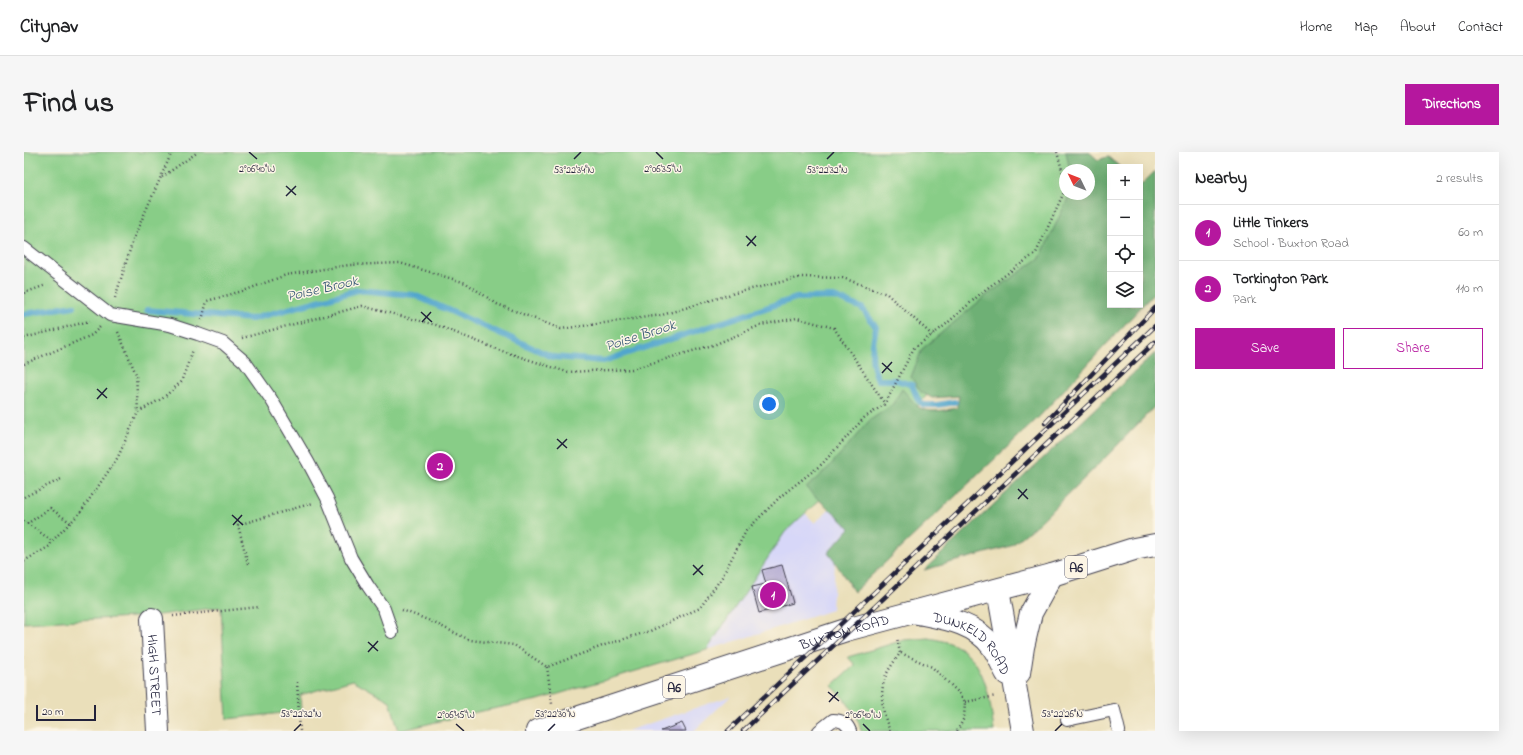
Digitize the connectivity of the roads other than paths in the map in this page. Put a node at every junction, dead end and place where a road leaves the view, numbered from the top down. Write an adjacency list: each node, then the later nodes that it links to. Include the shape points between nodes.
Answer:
1 (24, 248): 8 (lane, via 110,316 170,325 198,334 223,344 245,362 271,399 308,462 327,498 351,558 384,609)
2 (1155, 545): 3 (main road, BUXTON ROAD / A6)
3 (1052, 574): 4 (main road, BUXTON ROAD / A6); 6 (main road, DUNKELD ROAD)
4 (1008, 587): 5 (main road, BUXTON ROAD / A6); 6 (main road); 9 (main road, DUNKELD ROAD)
5 (913, 612): 9 (main road, DUNKELD ROAD, via 952,620 975,630 992,646); 11 (main road, BUXTON ROAD / A6, via 846,630)
6 (1031, 613): 9 (main road, DUNKELD ROAD, via 1022,647)
7 (152, 618): 12 (main road, HIGH STREET)
8 (392, 632)
9 (1017, 692): 15 (main road, DUNKELD ROAD)
10 (1067, 720): 16 (lane, via 1114,710)
11 (546, 728)
12 (158, 731)
13 (819, 731): 14 (lane, via 834,720 844,722)
14 (850, 731)
15 (1023, 731)
16 (1119, 731)

